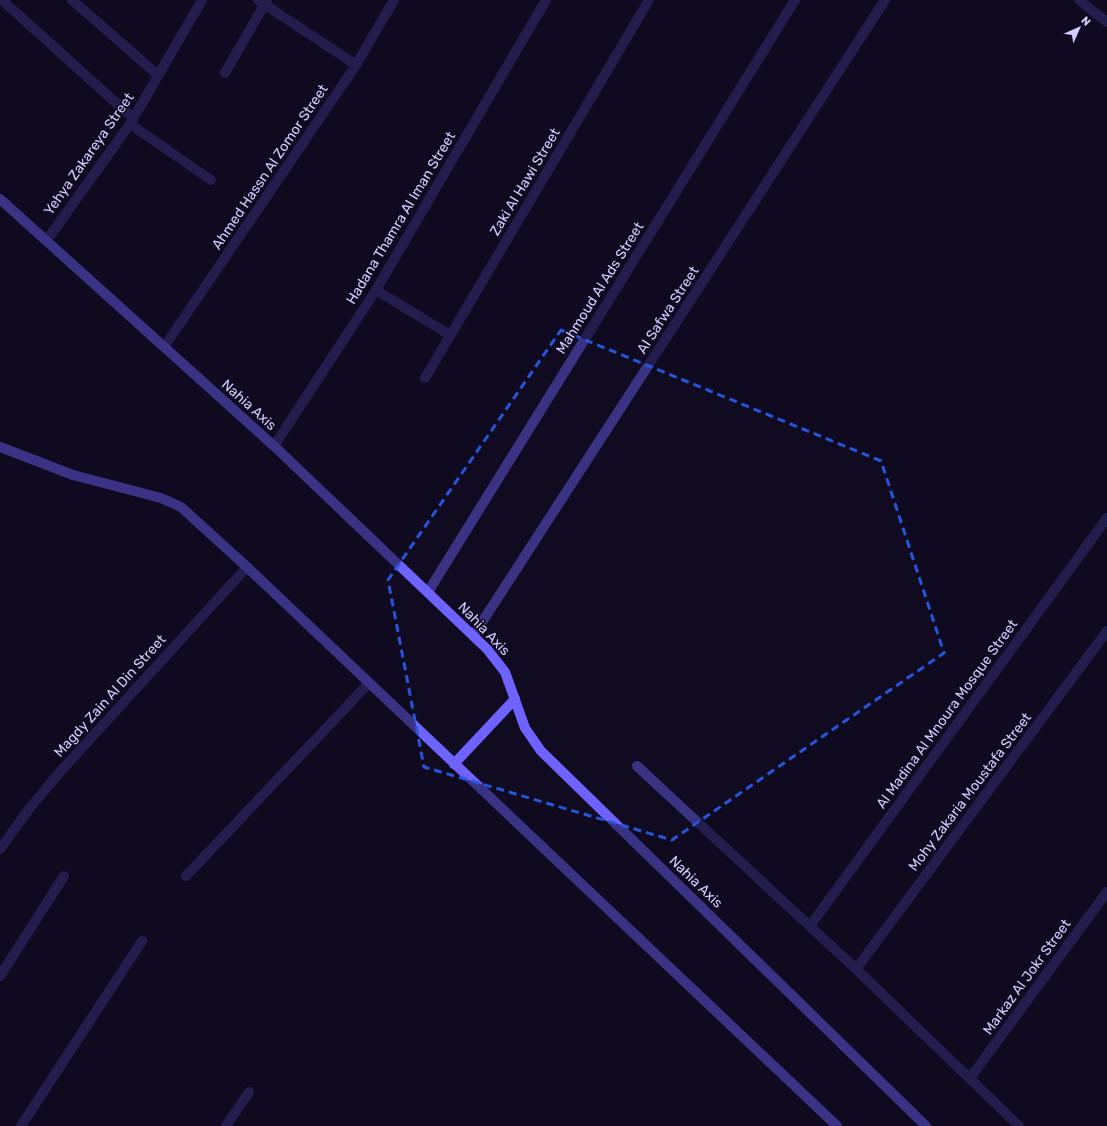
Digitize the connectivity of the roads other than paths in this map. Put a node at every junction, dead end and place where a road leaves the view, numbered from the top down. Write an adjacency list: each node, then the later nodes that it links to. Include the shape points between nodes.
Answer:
1 (2, 0): 15 (street)
2 (72, 0): 14 (street)
3 (202, 0): 14 (street, Yehya Zakareya Street)
4 (394, 0): 12 (street, Ahmed Hassn Al Zomor Street)
5 (546, 0): 19 (street, Hadana Thamra Al Iman Street)
6 (649, 0): 20 (street, Zaki Al Hawi Street)
7 (795, 0): 27 (street, Mahmoud Al Ads Street)
8 (885, 0): 29 (street, Al Safwa Street)
9 (1079, 0): 11 (street)
10 (264, 1): 12 (street); 13 (street)
11 (1107, 22)
12 (356, 65): 21 (street, Ahmed Hassn Al Zomor Street)
13 (224, 73)
14 (158, 75): 15 (street, Yehya Zakareya Street)
15 (132, 122): 16 (street); 18 (street, Yehya Zakareya Street)
16 (211, 180)
17 (0, 199): 18 (main road, Nahia Axis)
18 (47, 240): 21 (main road, Nahia Axis)
19 (376, 290): 20 (street); 23 (street, Hadana Thamra Al Iman Street)
20 (450, 336): 22 (street, Zaki Al Hawi Street)
21 (164, 347): 23 (main road, Nahia Axis)
22 (425, 378)
23 (274, 446): 27 (main road, Nahia Axis)
24 (0, 447): 26 (main road, via 73,475 160,498 181,507)
25 (1107, 518): 38 (street, Al Madina Al Mnoura Mosque Street)
26 (247, 567): 30 (main road); 34 (street, Magdy Zain Al Din Street, via 60,772)
27 (428, 592): 29 (main road, Nahia Axis)
28 (1107, 631): 40 (street, Mohy Zakaria Moustafa Street)
29 (473, 636): 31 (main road, Nahia Axis, via 505,672)
30 (369, 682): 32 (main road); 36 (street)
31 (515, 699): 32 (main road); 47 (main road, Nahia Axis, via 525,728 541,751)
32 (454, 764): 46 (main road)
33 (637, 766): 38 (street)
34 (0, 849)
35 (64, 876): 41 (street)
36 (186, 876)
37 (1107, 892): 42 (street, Markaz Al Jokr Street)
38 (810, 926): 40 (street)
39 (142, 941): 44 (street)
40 (856, 969): 42 (street)
41 (0, 976)
42 (970, 1078): 48 (street)
43 (249, 1092): 45 (street)
44 (21, 1126)
45 (226, 1126)
46 (837, 1126)
47 (926, 1126)
48 (1019, 1126)

